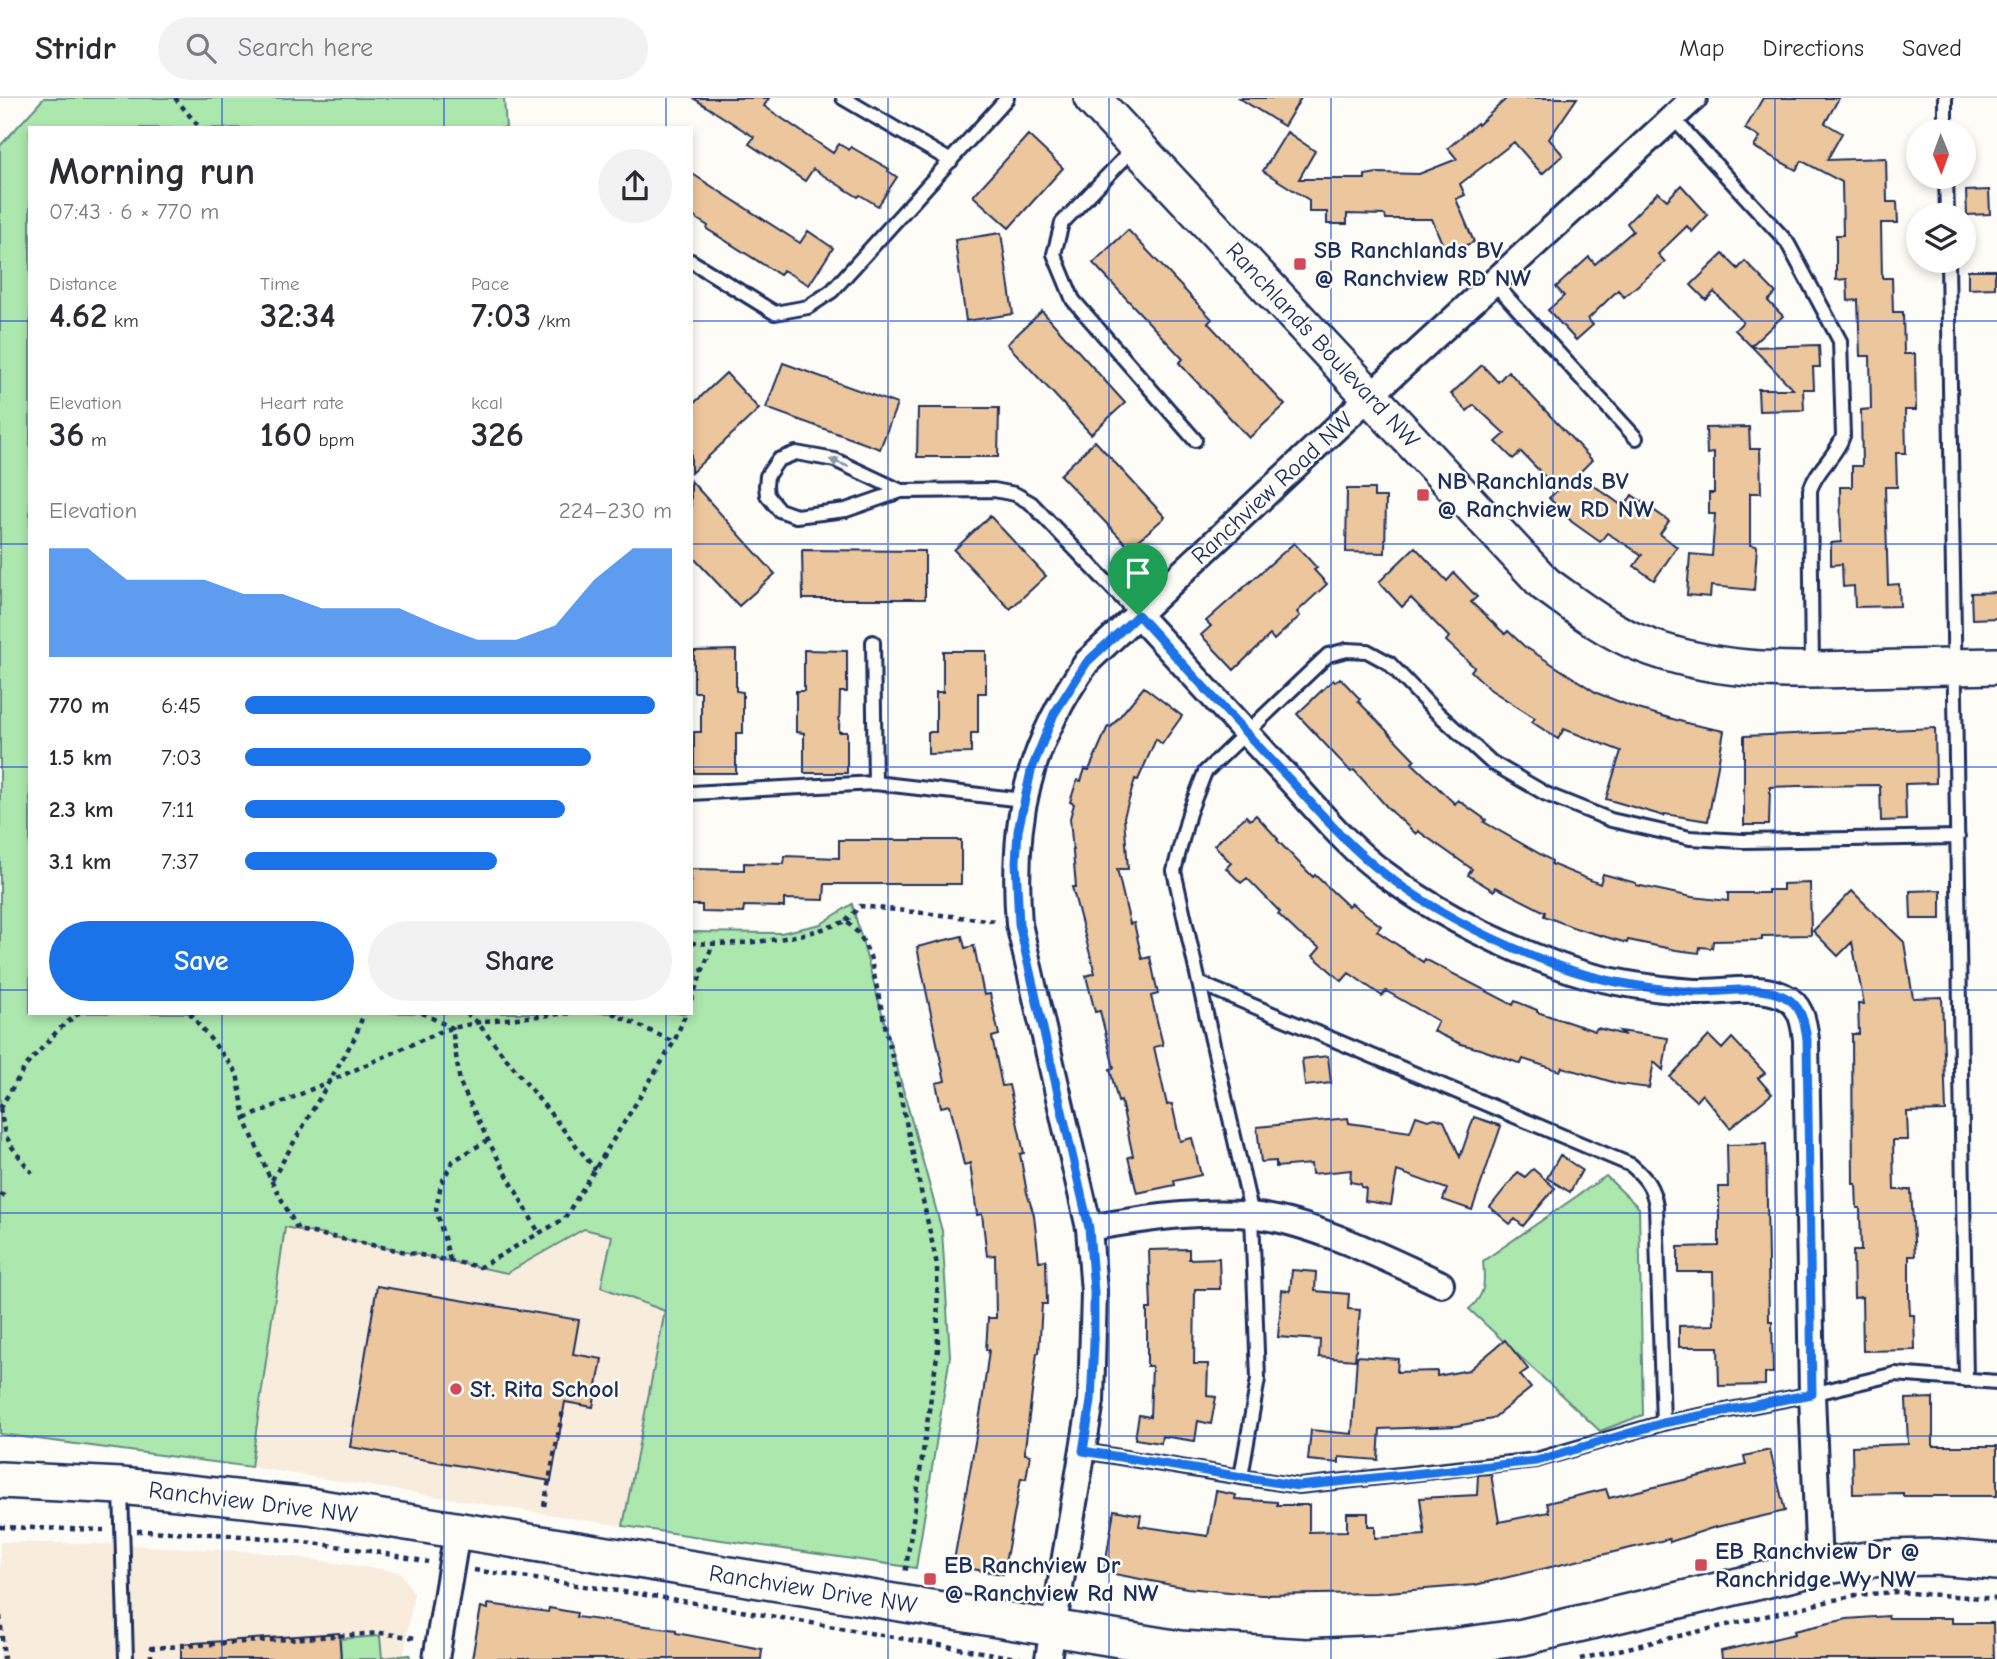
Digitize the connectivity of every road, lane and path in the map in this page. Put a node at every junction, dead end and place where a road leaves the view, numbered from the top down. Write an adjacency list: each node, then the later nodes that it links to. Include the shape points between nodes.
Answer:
1 (175, 98): 9 (path)
2 (843, 98): 11 (lane)
3 (1007, 98): 11 (lane)
4 (1092, 98): 10 (street, Ranchlands Boulevard NW)
5 (1695, 98): 7 (street, Ranchview Road NW)
6 (1945, 98): 8 (lane)
7 (1672, 117): 14 (street, Ranchview Road NW); 23 (lane, via 1787,242 1840,341 1843,436 1838,450 1815,475 1810,490)
8 (1945, 119)
9 (198, 126)
10 (1136, 146): 15 (street, Ranchlands Boulevard NW); 17 (lane, via 1062,223 1054,254 1073,300)
11 (951, 161): 12 (lane, via 832,290 808,307 775,313)
12 (693, 262)
13 (1948, 273): 22 (lane)
14 (1493, 282): 15 (street, Ranchview Road NW); 16 (lane)
15 (1371, 395): 19 (street, Ranchview Road NW); 23 (street, Ranchlands Boulevard NW, via 1545,584 1601,624 1637,642 1713,665)
16 (1636, 438)
17 (1195, 440)
18 (901, 491): 18 (lane, one-way to 18, via 835,460 796,453 778,460 766,485 772,503 796,516 846,510); 19 (lane, via 1014,494 1031,503)
19 (1138, 615): 24 (street); 27 (street, Ranchview Road NW, via 1087,662 1069,688 1042,742)
20 (873, 642): 25 (lane)
21 (1997, 666): 22 (street, Ranchlands Boulevard NW)
22 (1955, 667): 23 (street, Ranchlands Boulevard NW); 28 (lane)
23 (1812, 670)
24 (1247, 734): 28 (lane, via 1328,655 1367,651 1389,663 1491,762 1546,794 1611,820 1690,838 1743,841); 35 (lane, via 1205,772 1174,871); 64 (street, via 1335,829 1384,874 1432,906 1517,948 1561,967 1625,982 1694,992 1764,991 1796,1004 1807,1040)
25 (875, 783): 26 (lane); 27 (lane)
26 (693, 793)
27 (1024, 800): 58 (street, Ranchview Road NW, via 1016,862 1019,924)
28 (1958, 837): 62 (lane)
29 (846, 921): 30 (path, via 860,906); 32 (path, via 786,937); 79 (path, via 860,935 870,956 937,1265 938,1349)
30 (998, 922)
31 (693, 943): 32 (path)
32 (713, 944): 33 (path)
33 (703, 970): 34 (path); 36 (path)
34 (693, 973)
35 (1199, 983): 57 (lane); 66 (lane, via 1631,1165 1644,1177 1653,1189 1656,1206)
36 (693, 995)
37 (77, 1015): 49 (path, via 25,1067)
38 (192, 1015): 50 (path, via 237,1073)
39 (363, 1015): 48 (path)
40 (426, 1015): 46 (path)
41 (468, 1015): 45 (path)
42 (551, 1015): 45 (path)
43 (616, 1015): 47 (path)
44 (685, 1015): 47 (path)
45 (477, 1022): 46 (path); 52 (path)
46 (452, 1028): 48 (path); 51 (path, via 460,1083)
47 (674, 1042): 52 (path)
48 (328, 1081): 50 (path); 54 (path)
49 (0, 1108): 53 (path, via 5,1134)
50 (245, 1119): 54 (path)
51 (488, 1140): 59 (path); 60 (path, via 453,1161 441,1184 436,1209)
52 (595, 1169): 59 (path, via 564,1219)
53 (32, 1173)
54 (271, 1180): 60 (path, via 298,1230)
55 (0, 1194): 56 (path)
56 (7, 1197)
57 (1252, 1215): 58 (street, via 1206,1213); 61 (street, via 1312,1229); 68 (lane, via 1258,1380)
58 (1089, 1228): 67 (street, Ranchview Road NW, via 1094,1342)
59 (540, 1233): 60 (path, via 480,1267)
60 (450, 1261)
61 (1441, 1284)
62 (1966, 1380): 63 (lane); 64 (lane, via 1895,1374)
63 (1997, 1382)
64 (1812, 1394): 66 (lane); 77 (street)
65 (563, 1410): 71 (path)
66 (1663, 1423): 68 (lane, via 1536,1461 1298,1486)
67 (1083, 1451): 68 (lane); 82 (street, Ranchview Road NW)
68 (1241, 1477)
69 (0, 1480): 70 (street, Ranchview Drive NW)
70 (121, 1486): 73 (lane); 74 (street, Ranchview Drive NW, via 309,1506)
71 (544, 1506)
72 (0, 1527): 73 (path)
73 (121, 1530): 76 (path, via 343,1547); 85 (lane)
74 (457, 1532): 76 (street); 79 (street, Ranchview Drive NW)
75 (1997, 1562): 77 (street, Ranchview Drive NW, via 1881,1558)
76 (452, 1567): 87 (street); 88 (path)
77 (1819, 1567): 83 (street, Ranchview Drive NW)
78 (1997, 1599): 89 (path, via 1923,1593 1856,1595)
79 (899, 1603): 82 (street, Ranchview Drive NW)
80 (0, 1616): 84 (path)
81 (421, 1639): 86 (path, via 381,1633 164,1647 151,1648)
82 (1050, 1644): 83 (street, Ranchview Drive NW, via 1306,1657)
83 (1525, 1648)
84 (4, 1659)
85 (126, 1659)
86 (151, 1659)
87 (436, 1659)
88 (1022, 1659)
89 (1580, 1659)

